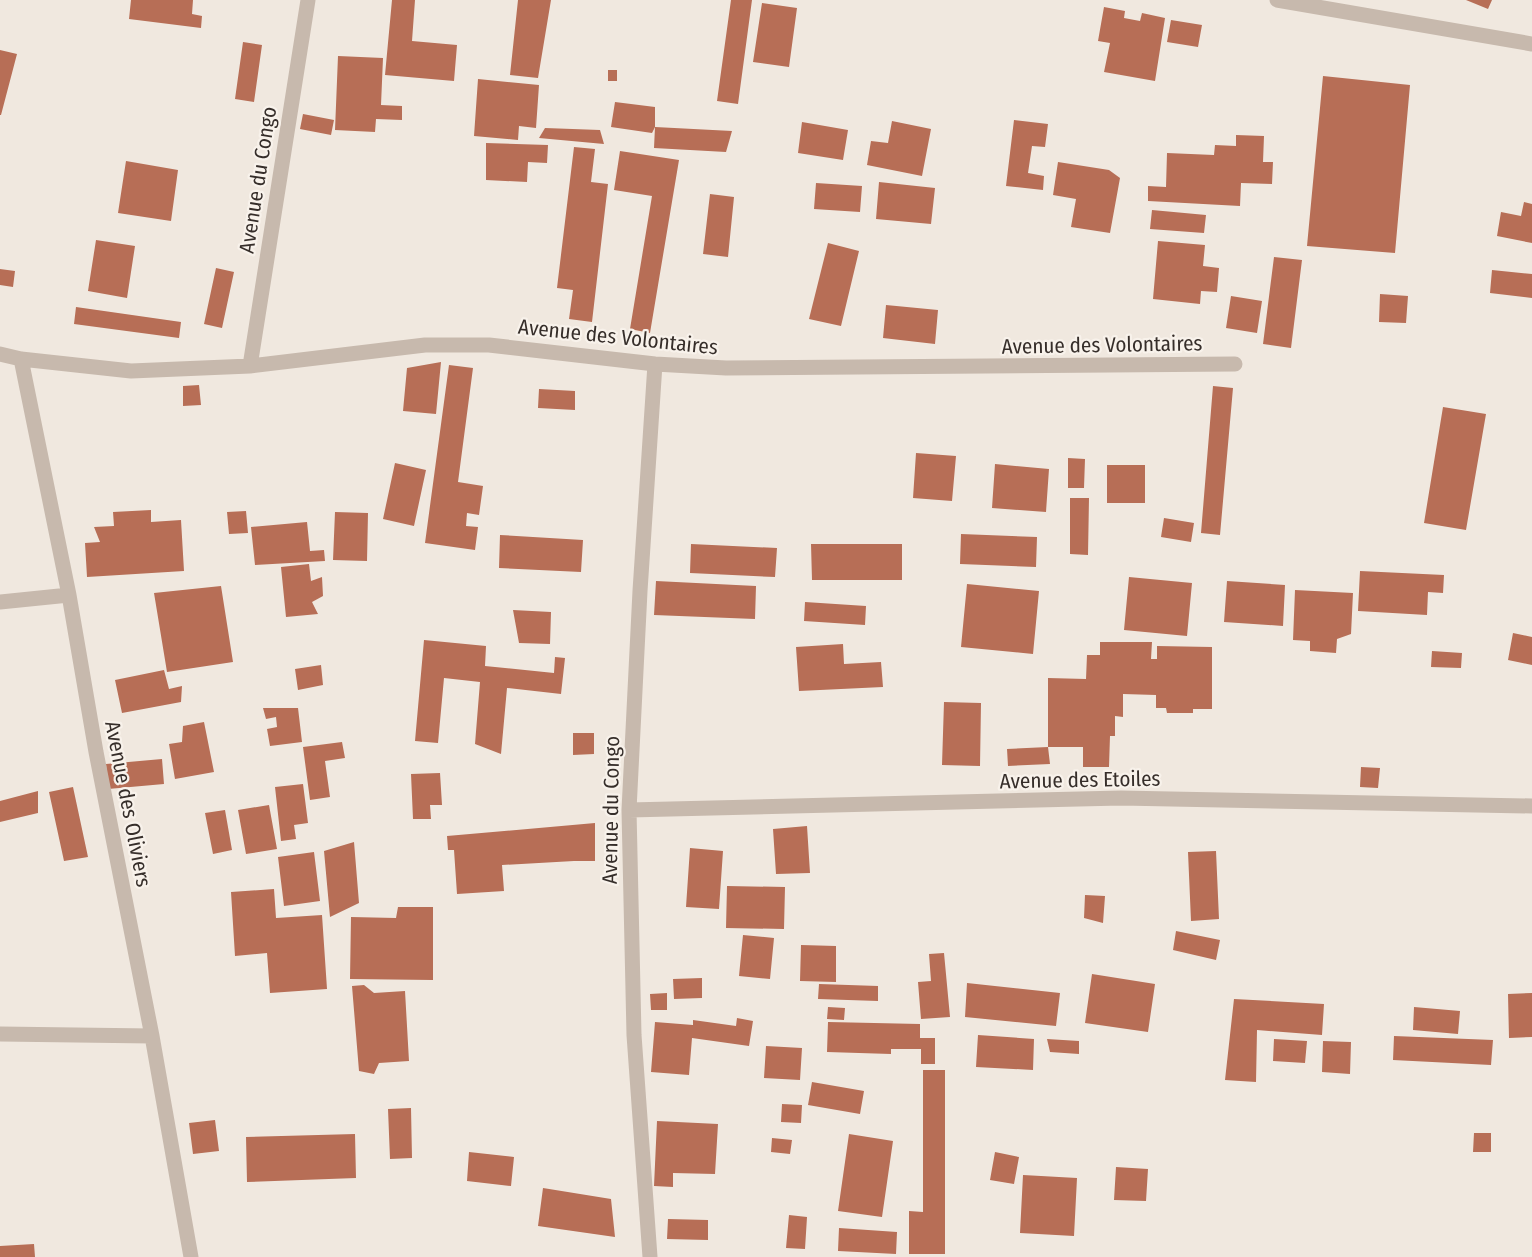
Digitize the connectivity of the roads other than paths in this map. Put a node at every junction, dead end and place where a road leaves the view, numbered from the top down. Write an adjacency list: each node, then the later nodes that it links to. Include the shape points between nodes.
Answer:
1 (308, 0): 8 (street, Avenue du Congo)
2 (1277, 0): 3 (street)
3 (1532, 44)
4 (0, 354): 5 (street, Avenue des Volontaires)
5 (21, 359): 8 (street, Avenue des Volontaires, via 131,371); 9 (street, Avenue des Oliviers)
6 (655, 364): 7 (street, Avenue des Volontaires, via 726,368); 8 (street, Avenue des Volontaires, via 489,345 424,345); 12 (street, Avenue du Congo)
7 (1236, 364)
8 (250, 366)
9 (69, 595): 10 (street); 14 (street, Avenue des Oliviers)
10 (0, 602)
11 (1532, 806): 12 (street, Avenue des Etoiles, via 1121,798)
12 (629, 810): 16 (street, Avenue du Congo, via 634,1035)
13 (0, 1034): 14 (street)
14 (152, 1036): 15 (street, Avenue des Oliviers)
15 (191, 1257)
16 (650, 1257)

